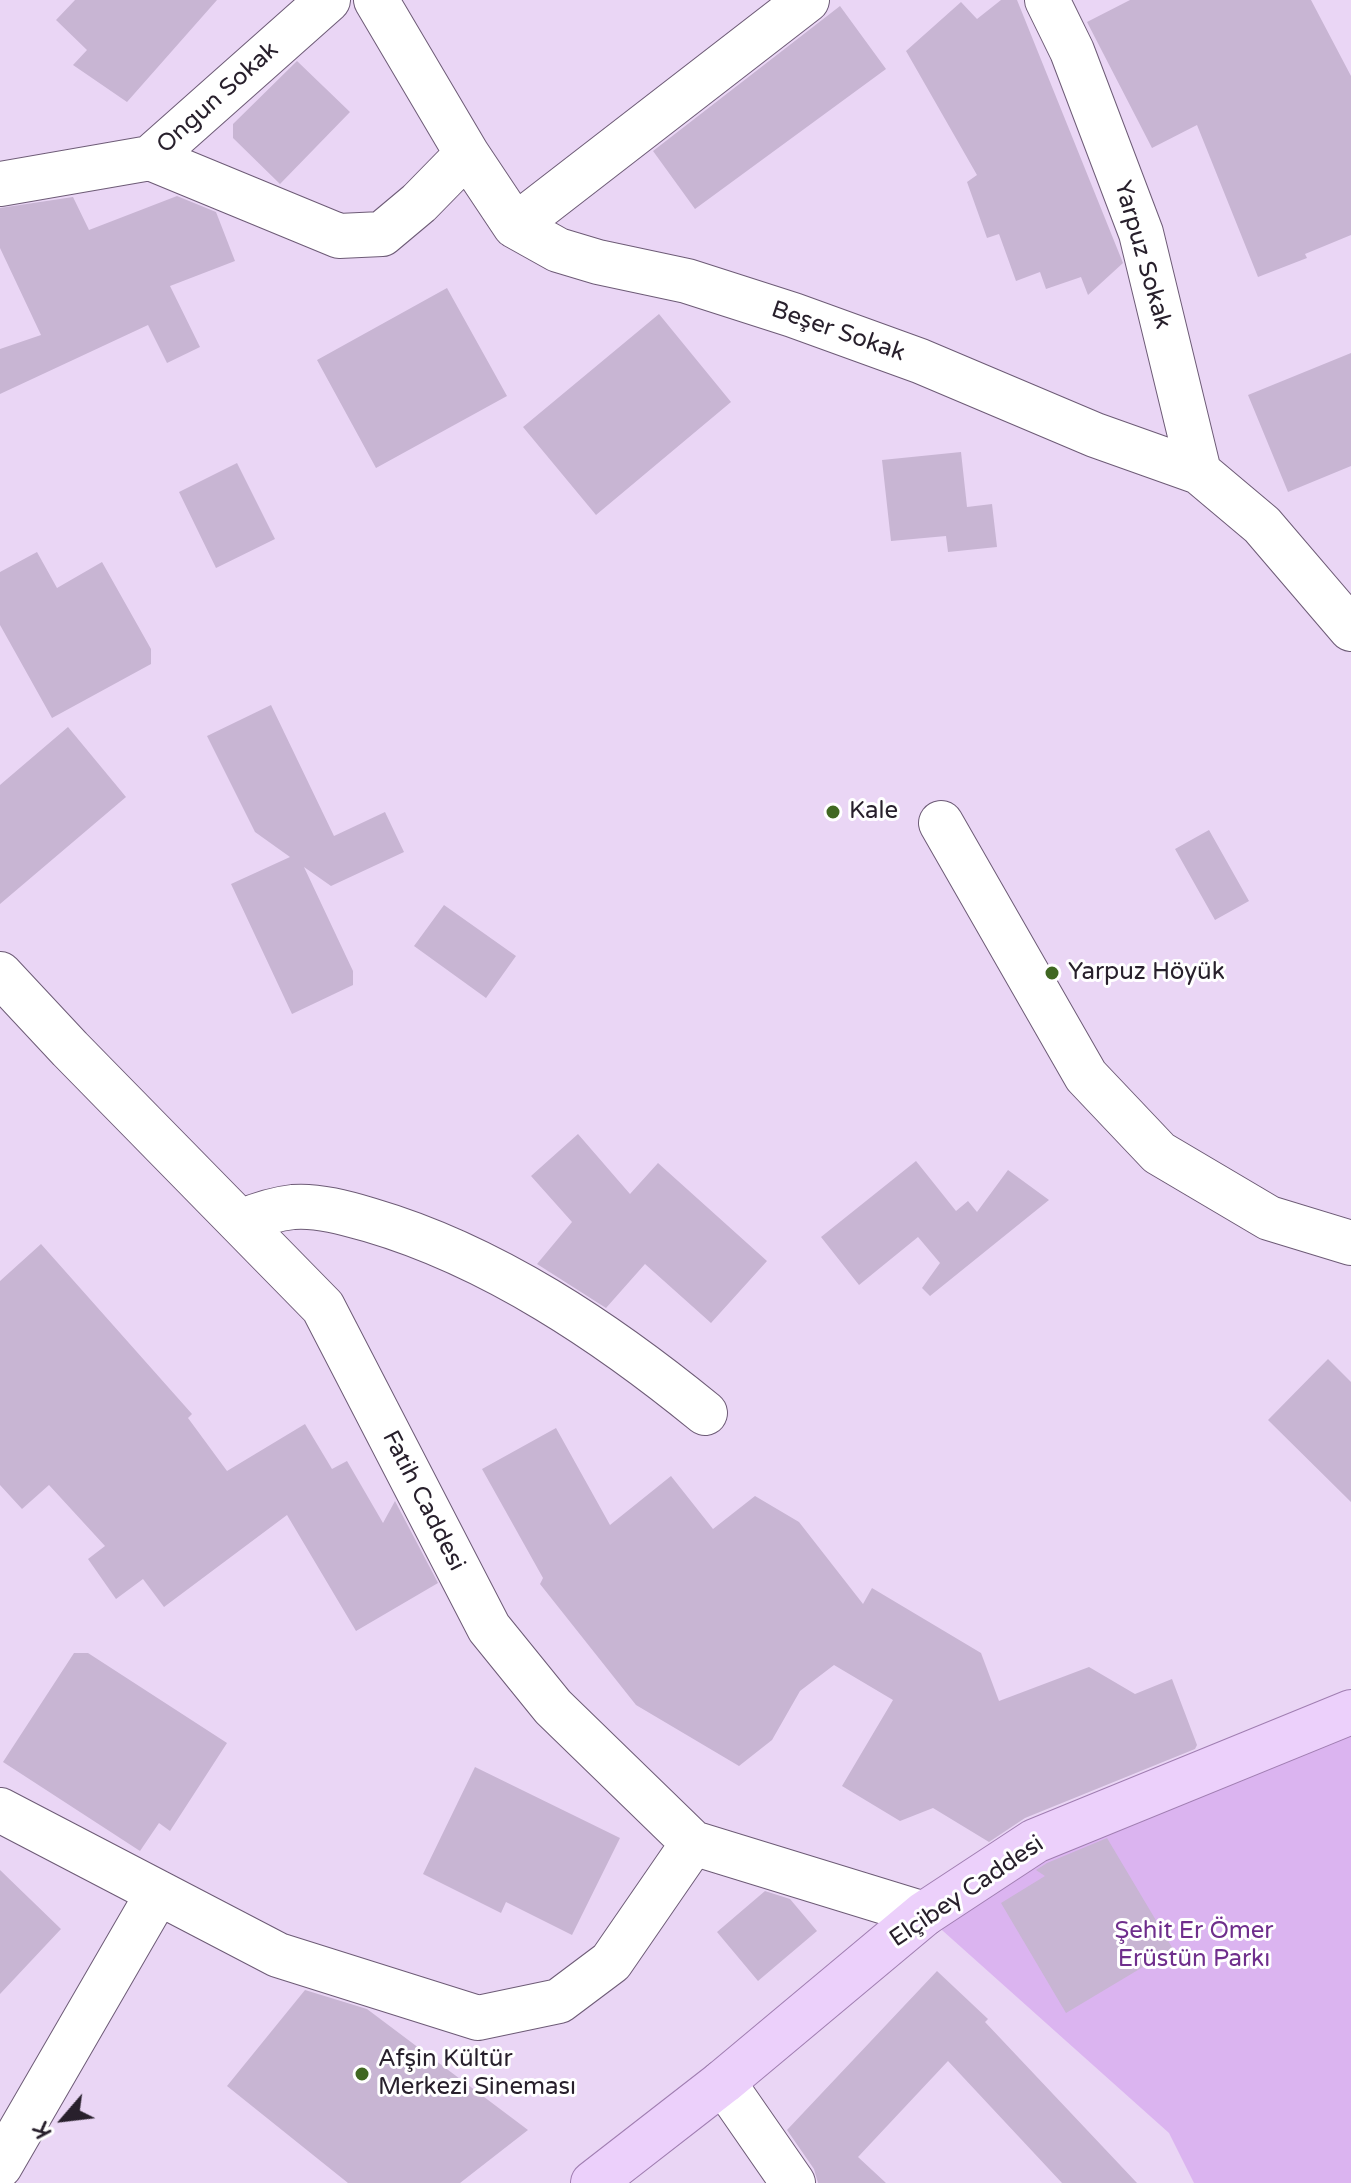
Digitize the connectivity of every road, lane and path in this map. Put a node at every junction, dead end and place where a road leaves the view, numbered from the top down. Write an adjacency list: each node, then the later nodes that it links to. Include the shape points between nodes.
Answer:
1 (328, 0): 6 (street, Ongun Sokak)
2 (376, 0): 5 (street, Beşer Sokak)
3 (807, 0): 8 (street)
4 (1047, 0): 9 (street, Yarpuz Sokak, via 1072,51 1141,233)
5 (467, 154): 6 (street, via 382,234 339,236); 8 (street, Beşer Sokak)
6 (150, 158): 7 (street, Ongun Sokak)
7 (0, 184)
8 (515, 226): 9 (street, Beşer Sokak, via 558,250 687,281 793,315)
9 (1199, 472): 10 (street, Beşer Sokak, via 1262,525)
10 (1351, 629)
11 (941, 823): 14 (street, via 1086,1076 1159,1153 1269,1218)
12 (0, 974): 13 (street, Fatih Caddesi)
13 (240, 1222): 15 (street, via 275,1210 316,1208 422,1238 590,1326); 18 (street, Fatih Caddesi, via 323,1307 489,1628 553,1707)
14 (1351, 1243)
15 (705, 1413)
16 (1351, 1712): 20 (main road, Elçibey Caddesi, via 1035,1841)
17 (0, 1810): 19 (street)
18 (693, 1843): 19 (street, via 611,1962 559,2001 478,2018 278,1955); 20 (street, Fatih Caddesi)
19 (158, 1893): 22 (street)
20 (924, 1914): 21 (main road, Elçibey Caddesi)
21 (723, 2082): 23 (main road, Elçibey Caddesi); 24 (street)
22 (0, 2166)
23 (593, 2183)
24 (793, 2183)

